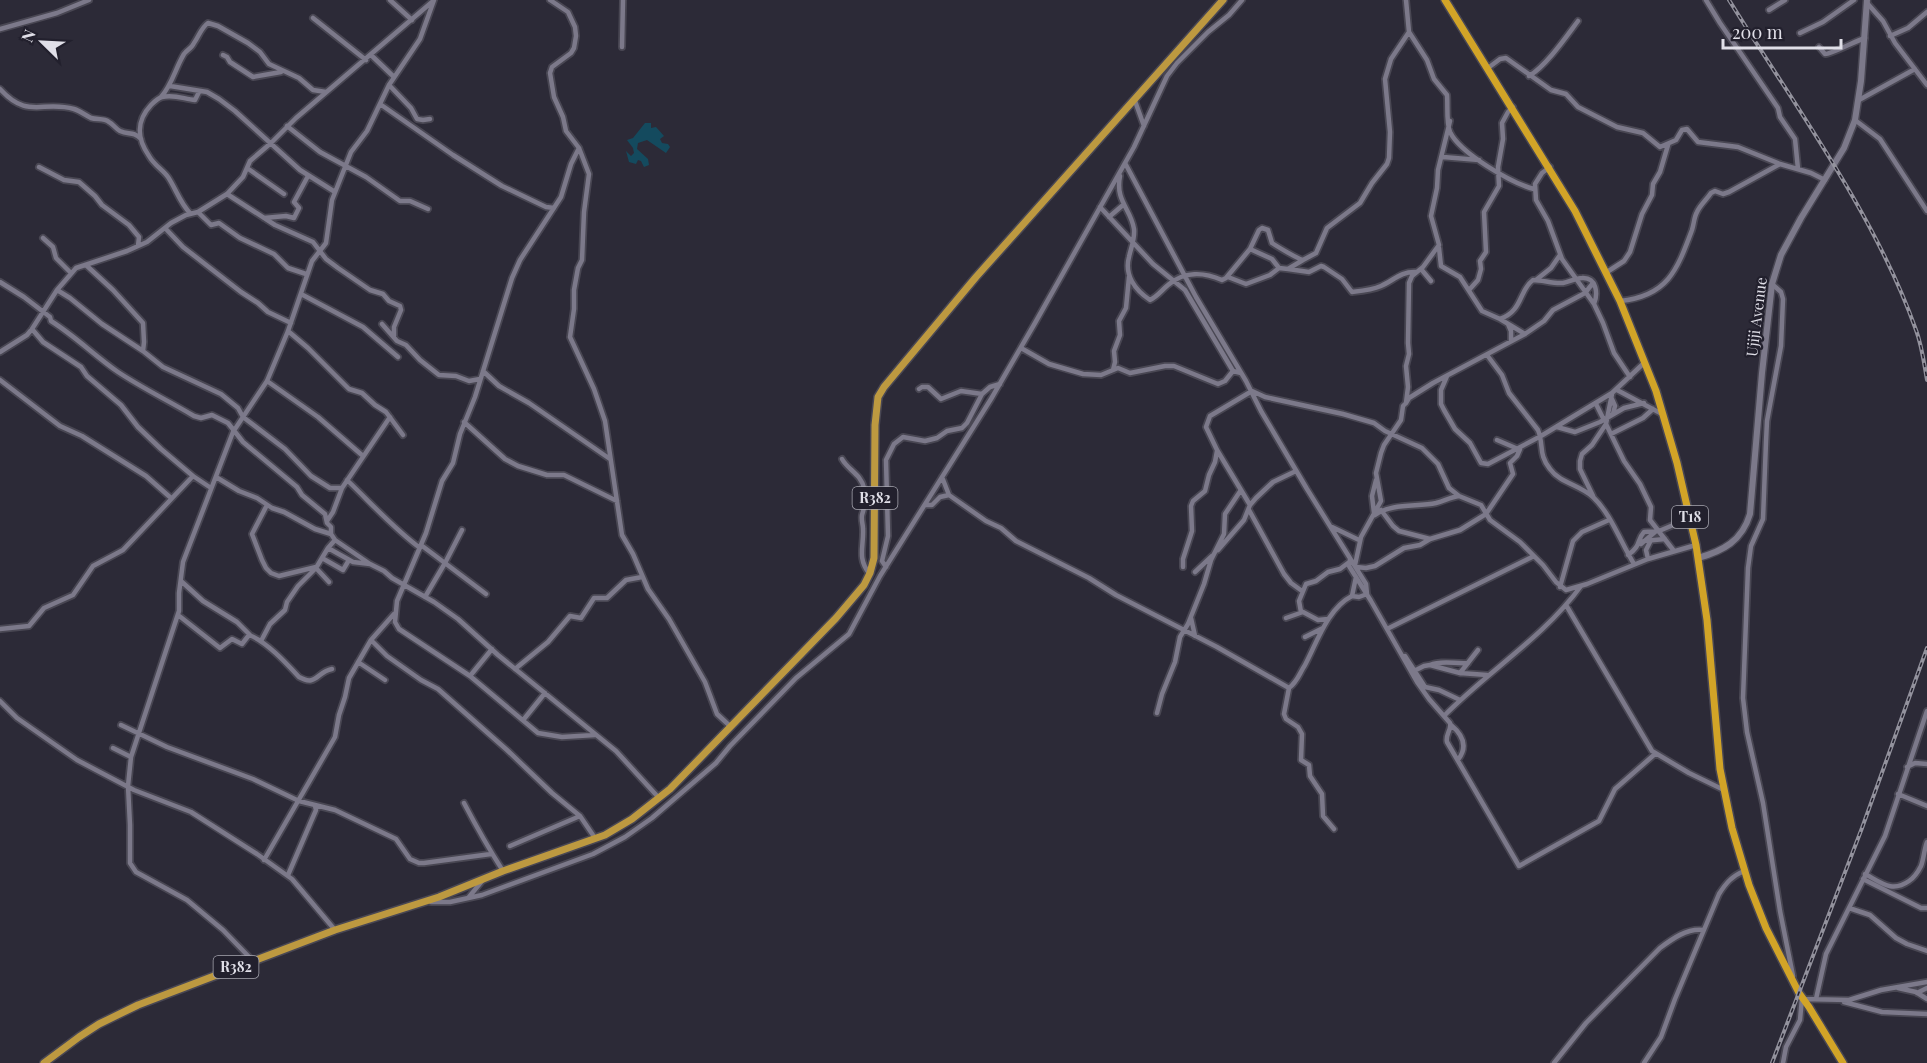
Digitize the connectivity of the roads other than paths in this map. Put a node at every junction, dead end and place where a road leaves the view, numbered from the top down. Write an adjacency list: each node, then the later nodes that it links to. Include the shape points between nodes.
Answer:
1 (89, 0): 19 (street)
2 (390, 0): 17 (street)
3 (434, 0): 17 (street); 33 (street, via 420,39)
4 (550, 0): 53 (street, via 568,12 575,27 571,53 550,73 566,131)
5 (623, 0): 24 (street)
6 (1223, 0): 41 (main road, R382)
7 (1242, 0): 49 (street, via 1171,69)
8 (1406, 0): 20 (street)
9 (1445, 0): 29 (highway, T18)
10 (1706, 0): 62 (street, via 1795,139)
11 (1785, 0): 14 (street)
12 (1854, 0): 21 (street)
13 (1867, 1): 22 (street); 23 (main road, Ujiji Avenue)
14 (1769, 10)
15 (1927, 12): 22 (street, via 1908,28)
16 (313, 18): 28 (street)
17 (412, 20): 27 (street)
18 (1578, 21): 32 (street)
19 (0, 28)
20 (1409, 32): 47 (street, via 1447,95); 88 (street, via 1386,72 1390,132 1387,164 1360,203 1327,228 1316,253)
21 (1800, 33)
22 (1890, 36): 30 (street)
23 (1865, 38): 25 (street, via 1830,54); 42 (main road, Ujiji Avenue)
24 (622, 47)
25 (1819, 47)
26 (223, 55): 31 (street, via 253,77)
27 (371, 55): 28 (street); 33 (street)
28 (366, 60): 39 (street)
29 (1488, 68): 32 (street, via 1506,58); 44 (highway, T18)
30 (1915, 69): 35 (street); 42 (street)
31 (282, 71): 36 (street, via 248,43 208,23 183,57); 39 (street, via 313,90)
32 (1529, 75): 52 (street, via 1612,124 1637,130 1660,147)
33 (394, 77): 34 (street)
34 (388, 85): 43 (street); 45 (street, via 411,108 414,117)
35 (1927, 85)
36 (170, 86): 38 (street); 40 (street)
37 (0, 89): 50 (street, via 23,106 72,109 105,120 121,132 135,133)
38 (199, 92): 40 (street, via 195,100); 51 (street, via 207,92 226,104)
39 (326, 92): 48 (street)
40 (161, 98): 50 (street, via 141,118)
41 (1135, 100): 49 (street); 226 (main road, R382, via 976,277 878,397)
42 (1859, 100): 46 (main road, Ujiji Avenue)
43 (380, 104): 58 (street); 73 (street, via 502,186)
44 (1513, 107): 60 (highway, T18); 64 (street, via 1502,123)
45 (430, 119)
46 (1855, 120): 66 (main road, Ujiji Avenue); 75 (street, via 1880,139)
47 (1450, 121): 54 (street); 55 (street, via 1454,138)
48 (287, 126): 51 (street); 58 (street)
49 (1144, 126): 56 (street)
50 (141, 139): 77 (street, via 147,154 169,179)
51 (271, 143): 61 (street); 65 (street)
52 (1668, 145): 57 (street, via 1685,129 1698,142 1733,146); 93 (street, via 1630,252)
53 (579, 148): 73 (street); 164 (street, via 589,174 583,256 574,290 570,337 603,414)
54 (1443, 157): 55 (street); 83 (street, via 1431,216)
55 (1479, 160): 64 (street)
56 (1125, 163): 63 (street); 96 (street)
57 (1780, 164): 62 (street); 110 (street, via 1729,192 1712,193 1696,212 1670,279 1658,290)
58 (346, 166): 68 (street); 74 (street, via 400,201)
59 (39, 167): 84 (street, via 84,185 134,230 139,237)
60 (1550, 167): 67 (street, via 1537,179); 93 (highway, T18)
61 (247, 168): 69 (street); 70 (street)
62 (1798, 169): 66 (street)
63 (1121, 171): 71 (street, via 1119,188); 72 (street)
64 (1498, 172): 67 (street); 107 (street, via 1497,191 1484,212 1486,252 1480,261 1478,280)
65 (308, 176): 68 (street); 79 (street, via 294,202 299,209 294,218)
66 (1825, 180): 105 (main road, Ujiji Avenue, via 1792,233)
67 (1534, 189): 87 (street)
68 (334, 192): 86 (street, via 328,238)
69 (227, 194): 76 (street); 79 (street)
70 (284, 195)
71 (1124, 205): 78 (street); 82 (street)
72 (1100, 207): 78 (street); 123 (street)
73 (554, 208): 131 (street, via 520,260)
74 (428, 209)
75 (1927, 211)
76 (198, 212): 77 (street); 95 (street, via 212,225 219,223 274,254 288,268)
77 (190, 213): 80 (street)
78 (1109, 217): 82 (street)
79 (264, 218): 86 (street, via 313,242)
80 (165, 228): 84 (street); 115 (street, via 241,292)
81 (43, 238): 94 (street)
82 (1134, 242): 97 (street, via 1128,259); 100 (street, via 1159,270)
83 (1438, 245): 92 (street); 107 (street, via 1441,266 1460,277)
84 (138, 246): 89 (street)
85 (1250, 249): 88 (street, via 1259,230 1266,228 1275,246); 90 (street, via 1272,259); 98 (street)
86 (321, 251): 95 (street); 121 (street, via 338,268 400,306)
87 (1560, 255): 99 (street); 101 (street)
88 (1303, 260): 91 (street)
89 (87, 266): 94 (street); 124 (street, via 143,323)
90 (1279, 268): 91 (street); 98 (street, via 1270,276 1246,284)
91 (1288, 269): 92 (street, via 1309,272 1324,267 1342,279 1352,292)
92 (1418, 271): 102 (street); 144 (street, via 1409,288)
93 (1607, 272): 110 (highway, T18)
94 (71, 273): 106 (street)
95 (306, 274): 109 (street)
96 (1185, 276): 98 (street, via 1198,274 1222,280); 100 (street); 132 (street)
97 (1129, 277): 100 (street, via 1150,300); 129 (street, via 1126,306 1119,321 1120,335 1113,351)
98 (1228, 277)
99 (1576, 279): 101 (street, via 1562,283); 104 (street, via 1585,278); 108 (street)
100 (1175, 280): 130 (street, via 1190,296)
101 (1536, 280): 113 (street, via 1530,281 1520,303)
102 (1431, 281)
103 (0, 282): 112 (street)
104 (1593, 283): 108 (street); 111 (street, via 1597,295)
105 (1772, 284): 213 (main road, Ujiji Avenue, via 1750,514 1744,529 1727,547); 317 (street, via 1783,299 1781,346 1767,421 1763,519 1750,554 1743,698)
106 (57, 290): 112 (street); 124 (street)
107 (1470, 290): 114 (street, via 1480,310)
108 (1585, 293): 111 (street); 120 (street, via 1553,310)
109 (301, 294): 115 (street); 127 (street, via 363,327)
110 (1620, 301): 128 (highway, T18)
111 (1594, 304): 134 (street, via 1614,352)
112 (43, 313): 118 (street); 155 (street, via 133,381 194,416 212,415 228,423)
113 (1507, 316): 114 (street); 116 (street)
114 (1500, 319): 116 (street)
115 (291, 323): 119 (street)
116 (1507, 323): 120 (street); 122 (street)
117 (382, 324): 121 (street)
118 (32, 329): 125 (street); 168 (street, via 43,342 80,366 142,431)
119 (288, 331): 137 (street); 151 (street, via 349,389 367,396)
120 (1525, 334): 122 (street)
121 (394, 336): 135 (street, via 439,375 469,381)
122 (1511, 341): 126 (street)
123 (1021, 348): 129 (street, via 1049,364 1083,374 1101,375); 138 (street)
124 (143, 351): 150 (street, via 163,367 221,394)
125 (0, 352)
126 (1487, 355): 133 (street); 159 (street)
127 (398, 357)
128 (1645, 362): 134 (street); 149 (highway, T18)
129 (1113, 370): 130 (street, via 1120,368 1130,373 1170,366 1218,384)
130 (1233, 370): 132 (street)
131 (483, 371): 135 (street); 164 (street, via 499,386)
132 (1241, 373): 141 (street)
133 (1447, 376): 144 (street); 161 (street, via 1441,390 1444,410 1481,463 1488,464)
134 (1630, 377): 140 (street)
135 (480, 379): 153 (street)
136 (0, 380): 180 (street, via 60,426 146,476)
137 (267, 381): 150 (street); 163 (street, via 318,417)
138 (1000, 384): 142 (street); 170 (street)
139 (918, 389): 142 (street, via 928,387 941,399 961,391)
140 (1617, 390): 143 (street); 146 (street)
141 (1252, 391): 156 (street, via 1374,423); 162 (street, via 1210,416 1206,430); 167 (street)
142 (982, 394): 222 (street, via 962,428 925,441 903,437 890,451 886,466 888,536 882,561)
143 (1612, 395): 145 (street); 148 (street); 152 (street)
144 (1406, 403): 156 (street)
145 (1596, 404): 152 (street); 154 (street)
146 (1644, 404): 147 (street); 148 (street)
147 (1653, 409): 149 (street); 157 (street)
148 (1613, 414): 152 (street)
149 (1663, 415): 189 (highway, T18)
150 (243, 417): 155 (street); 174 (street, via 268,435 311,477 330,488)
151 (390, 417): 158 (street); 163 (street)
152 (1606, 421): 154 (street, via 1575,432); 157 (street); 166 (street, via 1582,454)
153 (464, 423): 181 (street, via 518,466 547,475 564,475); 206 (street, via 453,464 444,477)
154 (1557, 427): 159 (street)
155 (233, 432): 169 (street); 191 (street, via 326,514)
156 (1392, 433): 171 (street, via 1381,453); 178 (street, via 1431,455 1447,484)
157 (1611, 434): 196 (street, via 1640,484 1651,507 1650,520)
158 (403, 435)
159 (1541, 436): 161 (street); 175 (street, via 1541,453 1551,470)
160 (1497, 440): 161 (street)
161 (1519, 448): 187 (street, via 1510,463 1513,474)
162 (1217, 450): 176 (street); 223 (street, via 1205,490 1192,501 1192,531)
163 (363, 456): 172 (street)
164 (610, 459): 181 (street)
165 (842, 459): 226 (street, via 864,486 861,557)
166 (1580, 469): 175 (street); 179 (street)
167 (1296, 471): 184 (street, via 1273,482); 193 (street)
168 (193, 476): 173 (street); 180 (street)
169 (216, 477): 173 (street); 182 (street)
170 (942, 477): 177 (street); 183 (street)
171 (1377, 478): 185 (street); 186 (street, via 1372,496)
172 (347, 480): 174 (street); 206 (street, via 385,519)
173 (211, 488): 229 (street, via 183,562)
174 (342, 488): 191 (street)
175 (1582, 489): 179 (street)
176 (1241, 490): 184 (street); 194 (street, via 1227,511)
177 (949, 495): 183 (street, via 940,496 933,505); 249 (street, via 1016,541)
178 (1459, 496): 185 (street, via 1436,503); 187 (street, via 1481,505)
179 (1593, 497): 190 (street)
180 (171, 498): 247 (street, via 123,550 93,566 71,597 44,608 29,626)
181 (616, 501): 228 (street, via 622,535)
182 (267, 505): 197 (street); 221 (street, via 252,534 266,568 279,576)
183 (925, 505): 222 (street)
184 (1250, 508): 192 (street); 234 (street, via 1284,574)
185 (1380, 509): 186 (street); 188 (street); 198 (street, via 1400,531)
186 (1374, 513): 188 (street)
187 (1486, 514): 198 (street, via 1460,530); 211 (street)
188 (1370, 518): 201 (street)
189 (1690, 518): 196 (street); 205 (highway, T18)
190 (1609, 520): 210 (street); 233 (street, via 1582,532 1573,541)
191 (327, 521): 197 (street)
192 (1240, 525): 194 (street); 209 (street)
193 (1331, 527): 201 (street); 216 (street)
194 (1225, 529): 209 (street)
195 (462, 530): 217 (street)
196 (1658, 531): 199 (street); 203 (street); 204 (street, via 1642,533)
197 (331, 534): 200 (street)
198 (1430, 539): 224 (street, via 1407,546 1380,564)
199 (1665, 539): 202 (street); 208 (street)
200 (335, 540): 207 (street); 218 (street)
201 (1359, 540): 220 (street)
202 (1652, 540): 203 (street); 214 (street, via 1646,550)
203 (1644, 541): 204 (street)
204 (1639, 545): 210 (street)
205 (1696, 545): 208 (street); 213 (highway, T18)
206 (420, 547): 217 (street); 231 (street)
207 (328, 548): 212 (street); 215 (street)
208 (1674, 551): 214 (street)
209 (1214, 554): 225 (street); 243 (street)
210 (1628, 555): 219 (street)
211 (1534, 556): 233 (street); 248 (street)
212 (322, 558): 215 (street, via 343,570); 221 (street)
213 (1698, 558): 289 (highway, T18)
214 (1648, 559): 219 (street)
215 (349, 560): 218 (street)
216 (1349, 561): 220 (street); 227 (street); 234 (street, via 1306,584)
217 (445, 563): 235 (street); 238 (street)
218 (370, 564): 231 (street)
219 (1634, 564): 232 (street)
220 (1356, 566): 224 (street); 227 (street)
221 (317, 567): 230 (street); 254 (street, via 298,586)
222 (886, 567): 308 (street, via 849,634 796,678 716,763 645,823 593,854)
223 (1183, 567)
224 (1366, 568): 227 (street)
225 (1195, 572)
226 (870, 573): 279 (main road, R382, via 842,612)
227 (1358, 576): 236 (street, via 1367,587); 237 (street)
228 (642, 577): 262 (street, via 626,580 608,598 594,598 581,618 570,616 543,647); 279 (street, via 698,669 717,714)
229 (181, 581): 242 (street); 250 (street)
230 (329, 582)
231 (403, 585): 238 (street); 240 (street)
232 (1581, 586): 233 (street, via 1566,590); 239 (street)
233 (1560, 587)
234 (1302, 591): 241 (street)
235 (486, 594)
236 (1367, 594): 237 (street); 248 (street)
237 (1352, 596): 245 (street)
238 (425, 597): 256 (street)
239 (1566, 605): 265 (street, via 1530,642); 283 (street)
240 (396, 612): 253 (street); 266 (street, via 399,629)
241 (1301, 612): 244 (street); 245 (street, via 1318,620)
242 (178, 615): 250 (street, via 220,648 232,639 242,644); 280 (street)
243 (1190, 616): 249 (street); 251 (street)
244 (1286, 618)
245 (1328, 619): 246 (street)
246 (1323, 628): 252 (street); 268 (street, via 1300,676)
247 (0, 629)
248 (1388, 629): 255 (street)
249 (1183, 631): 251 (street); 273 (street)
250 (250, 635): 254 (street)
251 (1196, 636): 268 (street)
252 (1305, 637)
253 (371, 640): 258 (street); 296 (street, via 387,656 438,689)
254 (261, 641): 261 (street, via 303,680 314,681)
255 (1395, 644): 263 (street); 274 (street, via 1425,694)
256 (492, 649): 262 (street); 266 (street)
257 (1478, 650): 259 (street)
258 (358, 662): 267 (street); 292 (street, via 349,678 335,737)
259 (1468, 663): 260 (street); 264 (street)
260 (1430, 665): 263 (street); 264 (street)
261 (332, 669)
262 (515, 669): 269 (street)
263 (1414, 671): 270 (street, via 1425,687)
264 (1460, 673): 265 (street)
265 (1488, 675): 270 (street)
266 (470, 676): 275 (street)
267 (385, 680)
268 (1289, 688): 297 (street, via 1285,717 1300,729 1301,760 1309,765 1310,776 1322,794 1323,816)
269 (545, 693): 275 (street); 281 (street)
270 (1460, 700): 274 (street)
271 (0, 701): 288 (street, via 46,740)
272 (1927, 711): 276 (street)
273 (1157, 714)
274 (1444, 716): 278 (street)
275 (524, 719): 281 (street, via 540,734)
276 (1926, 719): 287 (street)
277 (121, 725): 280 (street)
278 (1451, 725): 285 (street, via 1446,742); 285 (street, via 1463,738 1463,752)
279 (731, 727): 291 (main road, R382)
280 (139, 735): 284 (street); 292 (street)
281 (595, 735): 291 (street)
282 (113, 748): 284 (street)
283 (1655, 754): 285 (street, via 1615,789 1599,821 1520,866); 289 (street)
284 (131, 757): 288 (street)
285 (1458, 760)
286 (1927, 764): 287 (street)
287 (1907, 767): 290 (street)
288 (128, 786): 302 (street, via 191,812); 315 (street, via 130,859 134,870 187,900)
289 (1724, 790): 304 (highway, T18)
290 (1898, 794): 295 (street); 306 (street, via 1885,836)
291 (660, 798): 298 (main road, R382)
292 (299, 801): 294 (street); 302 (street)
293 (464, 802): 301 (street)
294 (315, 806): 301 (street, via 335,810 395,838 407,856 419,863); 305 (street)
295 (1927, 806)
296 (580, 816): 298 (street); 300 (street)
297 (1334, 829)
298 (596, 838): 303 (main road, R382)
299 (1927, 842): 306 (street, via 1917,874 1906,883 1894,888)
300 (510, 846)
301 (491, 854): 303 (street)
302 (264, 860): 305 (street)
303 (503, 871): 307 (main road, R382)
304 (1744, 871): 313 (street, via 1724,886); 317 (highway, T18, via 1766,928)
305 (288, 875): 312 (street)
306 (1864, 877): 310 (street); 311 (street)
307 (485, 878): 308 (street); 309 (main road, R382)
308 (469, 897): 309 (street)
309 (426, 902): 312 (main road, R382)
310 (1849, 908): 314 (street, via 1870,915 1896,938); 322 (street, via 1826,954)
311 (1927, 908)
312 (335, 930): 315 (main road, R382)
313 (1703, 930): 327 (street, via 1680,935 1660,948 1586,1023); 328 (street, via 1661,1037)
314 (1927, 951)
315 (253, 961): 326 (main road, R382, via 99,1024)
316 (1927, 982): 318 (street)
317 (1795, 984): 321 (highway, T18)
318 (1893, 987): 320 (street); 324 (street, via 1852,1000)
319 (1927, 987): 320 (street)
320 (1917, 993): 323 (street)
321 (1803, 998): 322 (street); 329 (street, via 1800,1020 1786,1047); 330 (highway, T18)
322 (1816, 999): 324 (street)
323 (1927, 999)
324 (1839, 1000): 325 (street, via 1882,1012)
325 (1927, 1014)
326 (44, 1063)
327 (1554, 1063)
328 (1644, 1063)
329 (1783, 1063)
330 (1843, 1063)

